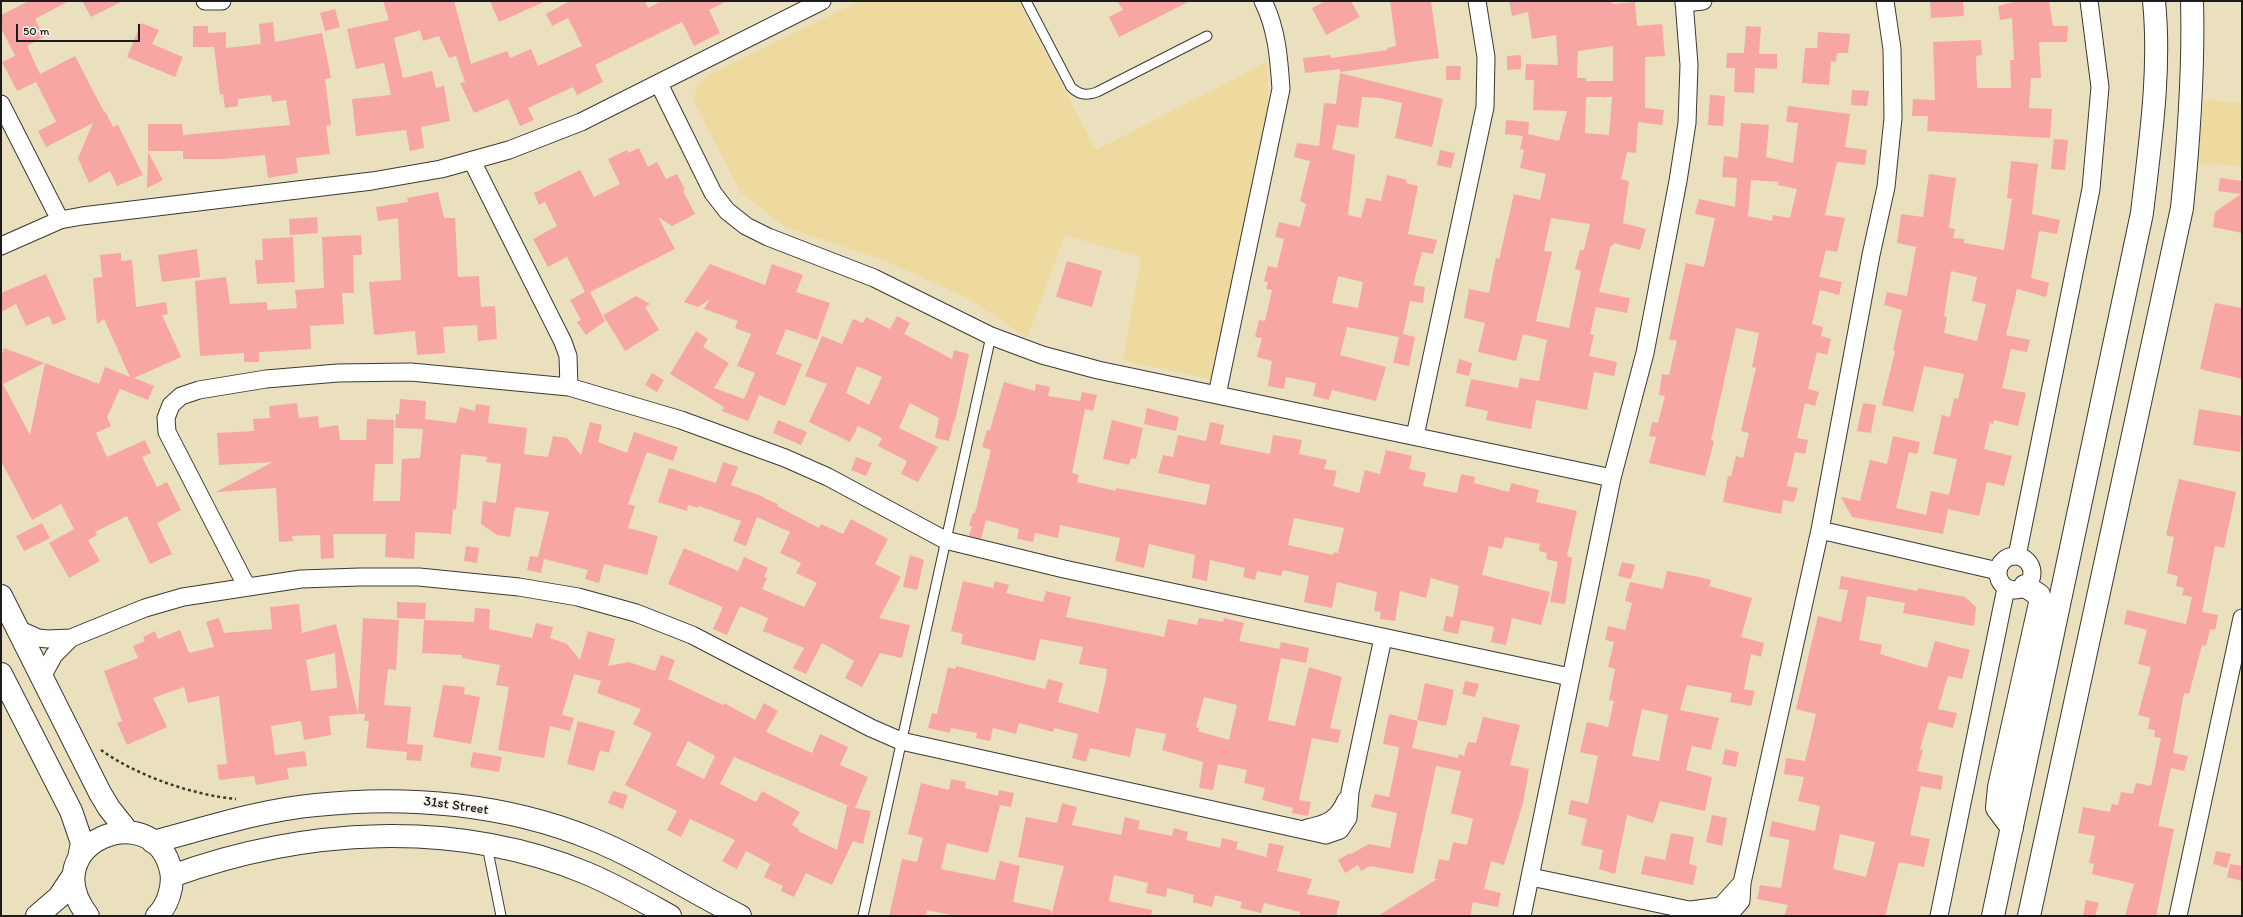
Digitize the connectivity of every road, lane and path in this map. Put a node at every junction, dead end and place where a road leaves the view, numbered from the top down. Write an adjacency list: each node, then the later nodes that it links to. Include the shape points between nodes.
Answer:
1 (205, 1): 2 (street)
2 (222, 1)
3 (822, 1): 14 (street)
4 (1026, 1): 13 (lane, via 1071,87 1085,94 1097,92)
5 (1263, 1): 21 (street, via 1278,49 1281,89)
6 (1477, 1): 22 (street, via 1486,57 1485,107)
7 (1703, 1): 12 (street)
8 (1885, 1): 24 (street, via 1892,49 1893,118 1886,187)
9 (2089, 1): 26 (street, via 2100,86 2091,189)
10 (2154, 1): 41 (main road, via 2155,74 2142,213)
11 (2192, 1): 61 (main road, via 2194,64 2182,208)
12 (1684, 2): 23 (street, via 1689,65 1687,123 1645,353)
13 (1207, 36)
14 (659, 84): 16 (street, via 546,137); 19 (street, via 713,193 727,211 746,226 874,278)
15 (1, 104): 17 (street)
16 (472, 161): 17 (street, via 372,181); 20 (street, via 563,342 570,372)
17 (60, 220): 18 (street)
18 (1, 246)
19 (991, 336): 21 (street, via 1042,355 1098,370); 25 (lane)
20 (569, 387): 25 (street, via 681,420 785,458 828,477); 28 (street, via 411,372 338,373 266,379 199,390 181,396 171,405 166,418 168,432)
21 (1217, 395): 22 (street)
22 (1415, 436): 23 (street)
23 (1612, 478): 37 (street)
24 (1820, 530): 27 (street); 48 (street)
25 (945, 540): 34 (street, via 1064,569); 38 (lane)
26 (2016, 556): 27 (street, via 2004,560); 29 (street, via 2023,558 2031,568 2029,581)
27 (1998, 571): 29 (street, via 2001,584)
28 (247, 587): 33 (street, via 183,597 145,608); 38 (street, via 300,579 360,576 419,578 520,587 578,597 636,613 692,635)
29 (2016, 587): 41 (main road, via 2039,595 2040,603 1999,787 1997,808); 59 (street)
30 (1, 596): 32 (main road)
31 (2242, 618): 62 (street)
32 (18, 629): 33 (street, via 38,638); 36 (main road)
33 (71, 638): 36 (street, via 54,655)
34 (1383, 638): 37 (street); 38 (street, via 1350,792 1348,818 1340,830 1326,835)
35 (1, 674): 45 (main road, via 71,811 82,843)
36 (42, 677): 42 (main road, via 100,793)
37 (1570, 677): 47 (street)
38 (901, 741): 56 (lane)
39 (98, 748): 40 (path, via 142,773 183,788)
40 (240, 799)
41 (2012, 828): 60 (main road)
42 (128, 832): 43 (main road, via 141,835); 45 (main road, via 113,832 100,837 88,846)
43 (153, 842): 46 (main road, via 169,863); 55 (main road, 31st Street, via 246,817 314,805 416,801 475,807 591,838)
44 (488, 846): 46 (main road, via 434,838 350,837 253,851 215,860); 53 (lane); 54 (main road, via 543,858 587,873)
45 (76, 867): 50 (main road, via 59,898); 51 (main road, via 74,891)
46 (172, 876): 52 (main road, via 169,897)
47 (1531, 877): 49 (street); 57 (street)
48 (1742, 883): 49 (street, via 1721,906); 58 (street, via 1741,901)
49 (1697, 913)
50 (37, 916)
51 (88, 916)
52 (157, 916)
53 (501, 916)
54 (670, 916)
55 (740, 916)
56 (864, 916)
57 (1522, 916)
58 (1728, 916)
59 (1939, 916)
60 (1993, 916)
61 (2029, 916)
62 (2178, 916)

